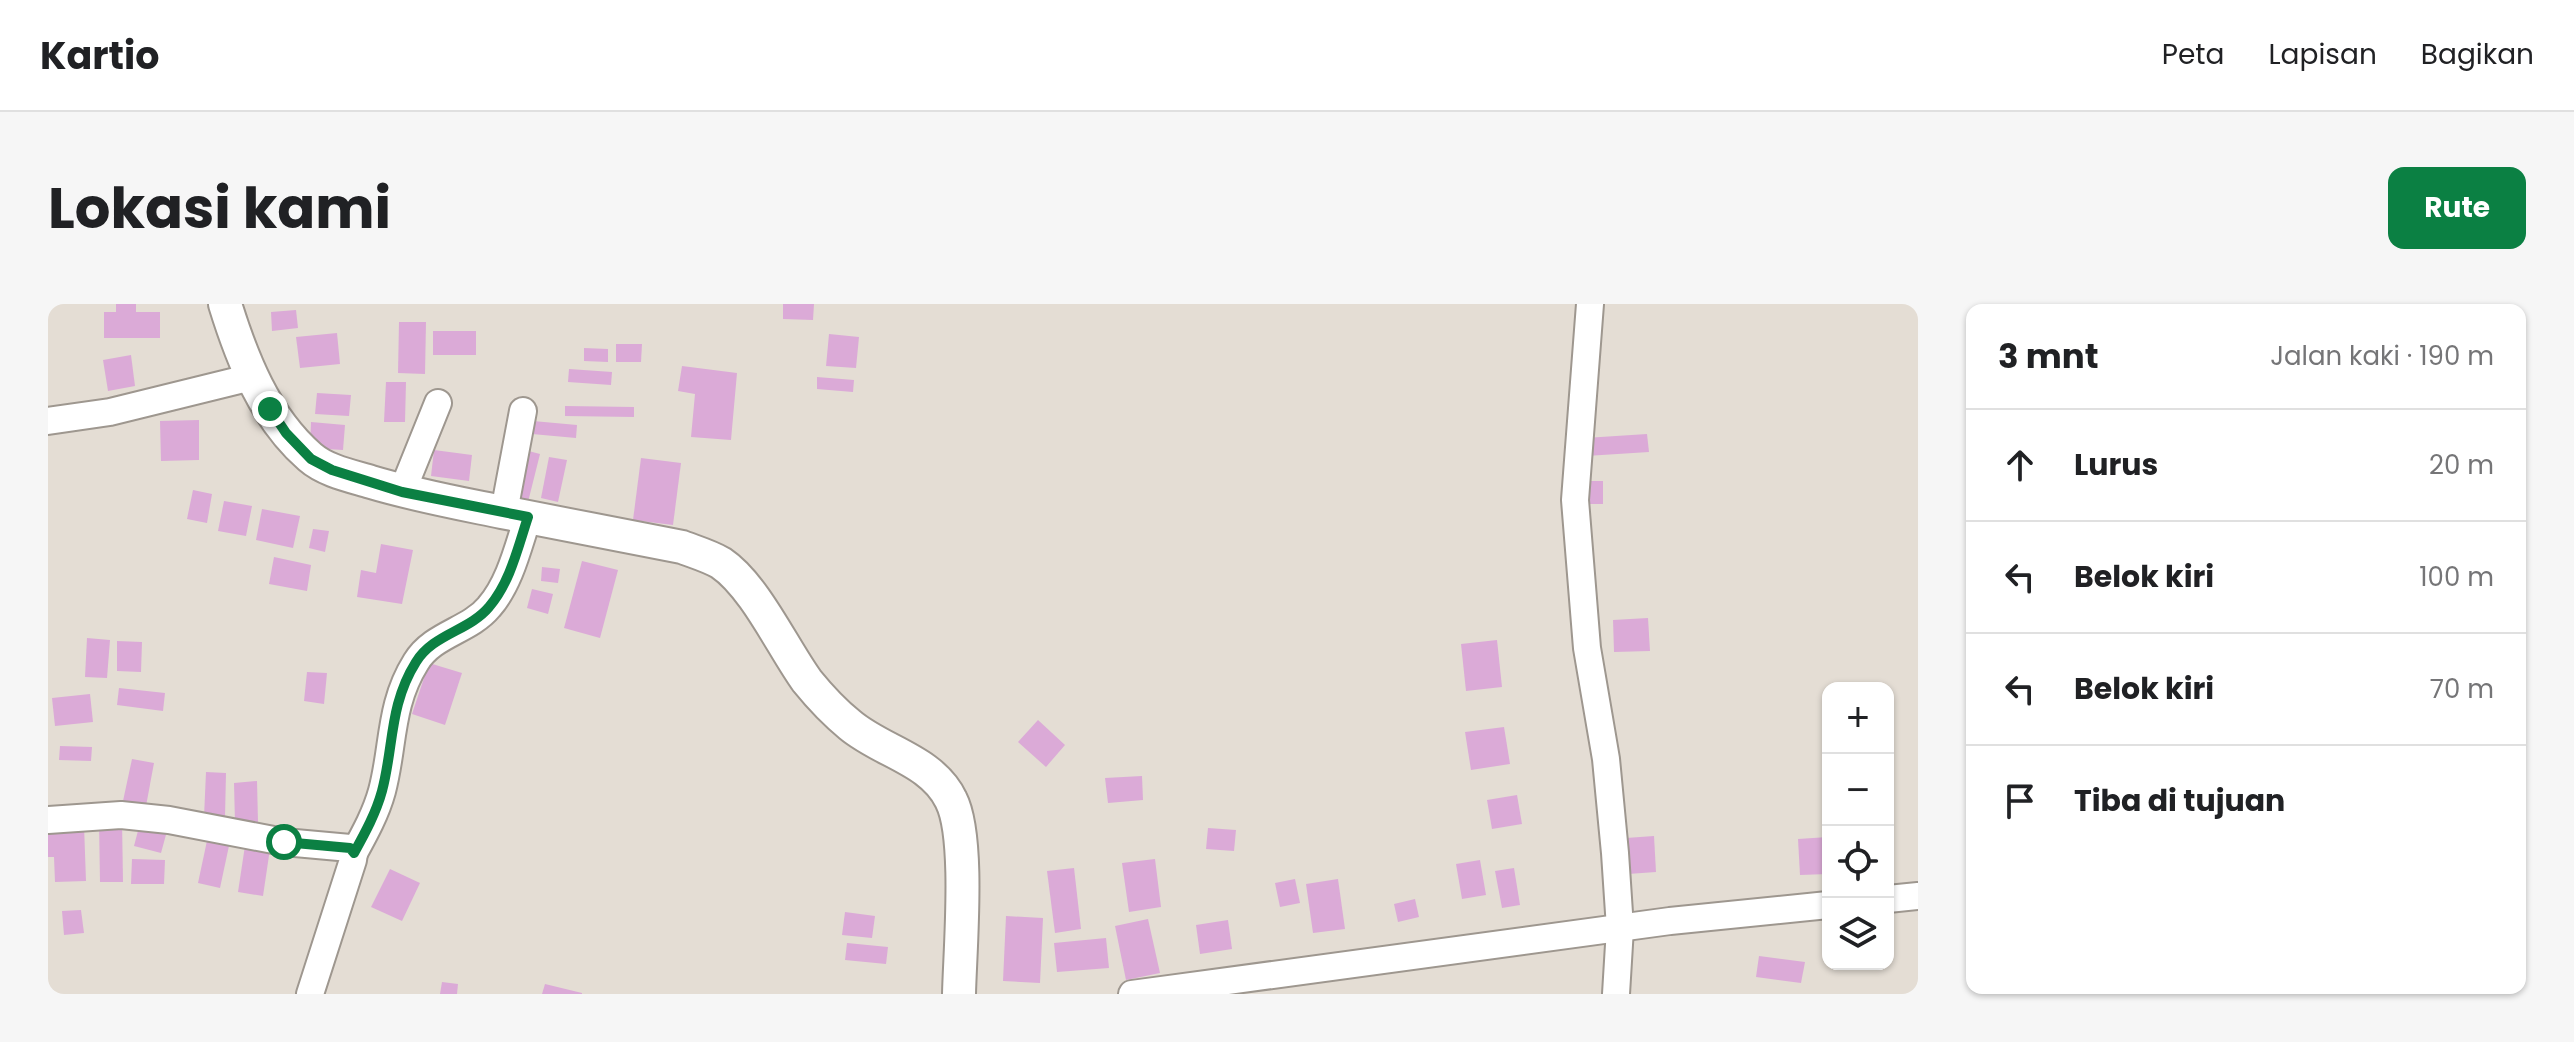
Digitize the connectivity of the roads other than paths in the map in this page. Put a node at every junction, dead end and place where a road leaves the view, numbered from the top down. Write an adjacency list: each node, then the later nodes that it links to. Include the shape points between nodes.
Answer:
1 (225, 304): 3 (street)
2 (1590, 304): 14 (street, via 1575,500)
3 (252, 377): 6 (street, via 110,412); 7 (street, via 286,433 311,459)
4 (438, 403): 7 (street)
5 (523, 411): 8 (street)
6 (48, 421)
7 (402, 492): 8 (street)
8 (516, 515): 10 (street, via 510,570 489,608 431,644 417,660 394,712 382,791); 16 (street, via 682,547 722,564 827,704 851,727 940,781 953,802 961,848)
9 (48, 820): 10 (street, via 153,818 284,842 350,848)
10 (354, 853): 15 (street)
11 (1918, 896): 12 (street)
12 (1894, 898)
13 (1822, 906): 14 (street)
14 (1620, 928): 17 (street); 18 (street)
15 (310, 994)
16 (959, 994)
17 (1132, 994)
18 (1616, 994)

